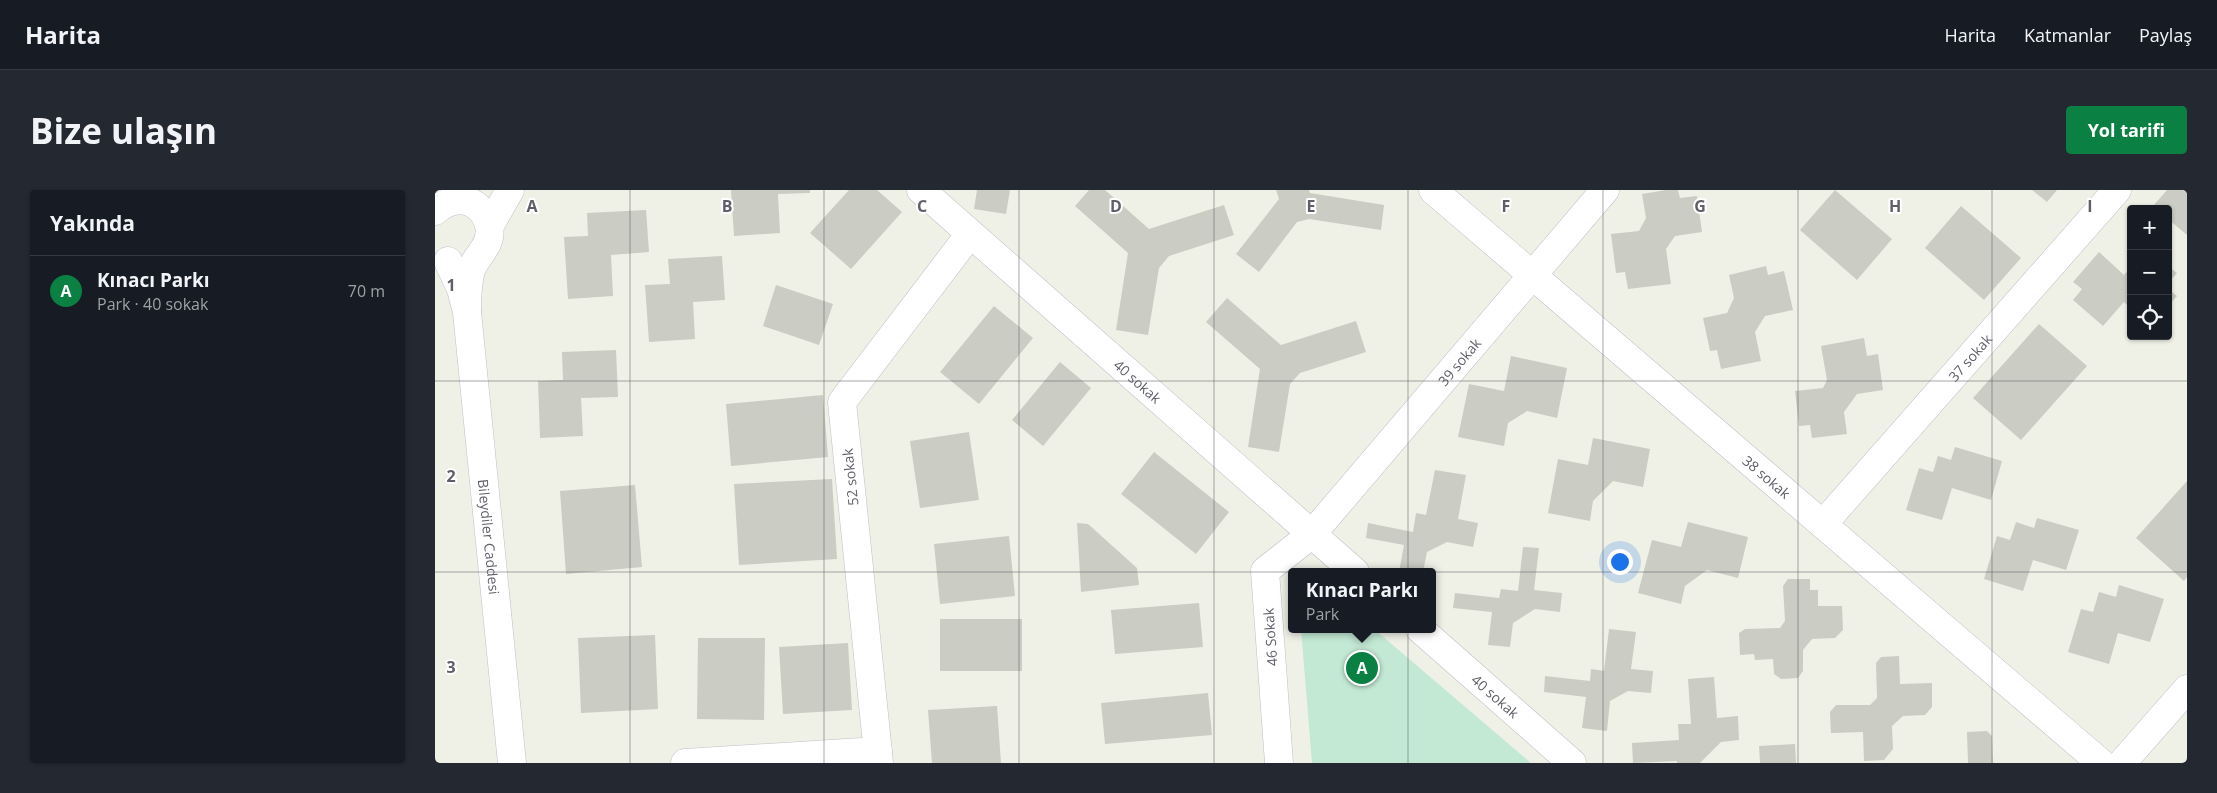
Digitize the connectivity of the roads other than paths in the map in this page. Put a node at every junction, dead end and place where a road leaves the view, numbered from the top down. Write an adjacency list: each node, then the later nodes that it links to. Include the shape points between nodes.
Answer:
1 (497, 190): 7 (street)
2 (510, 190): 9 (street)
3 (921, 190): 10 (street, 40 sokak)
4 (1433, 190): 13 (street, 38 sokak)
5 (1605, 190): 13 (street, 39 sokak)
6 (2117, 190): 15 (street, 37 sokak)
7 (472, 203): 8 (street, via 452,201); 9 (street, via 486,216)
8 (435, 210)
9 (490, 226): 11 (street, via 488,241)
10 (970, 234): 16 (street, 40 sokak); 20 (street, 52 sokak, via 842,402)
11 (479, 255): 12 (street, via 459,263); 14 (street, via 469,280)
12 (442, 256): 14 (street, via 461,289)
13 (1532, 275): 15 (street, 38 sokak); 16 (street, 39 sokak)
14 (467, 312): 21 (street, Bileydiler Caddesi)
15 (1823, 524): 25 (street, 38 sokak)
16 (1312, 534): 17 (street, 40 sokak); 23 (street, 46 Sokak, via 1265,571)
17 (1350, 568)
18 (1425, 633): 24 (street, 40 sokak)
19 (2187, 689): 26 (street)
20 (879, 757): 22 (street)
21 (513, 763)
22 (685, 763)
23 (1279, 763)
24 (1573, 763)
25 (2101, 763)
26 (2122, 763)

